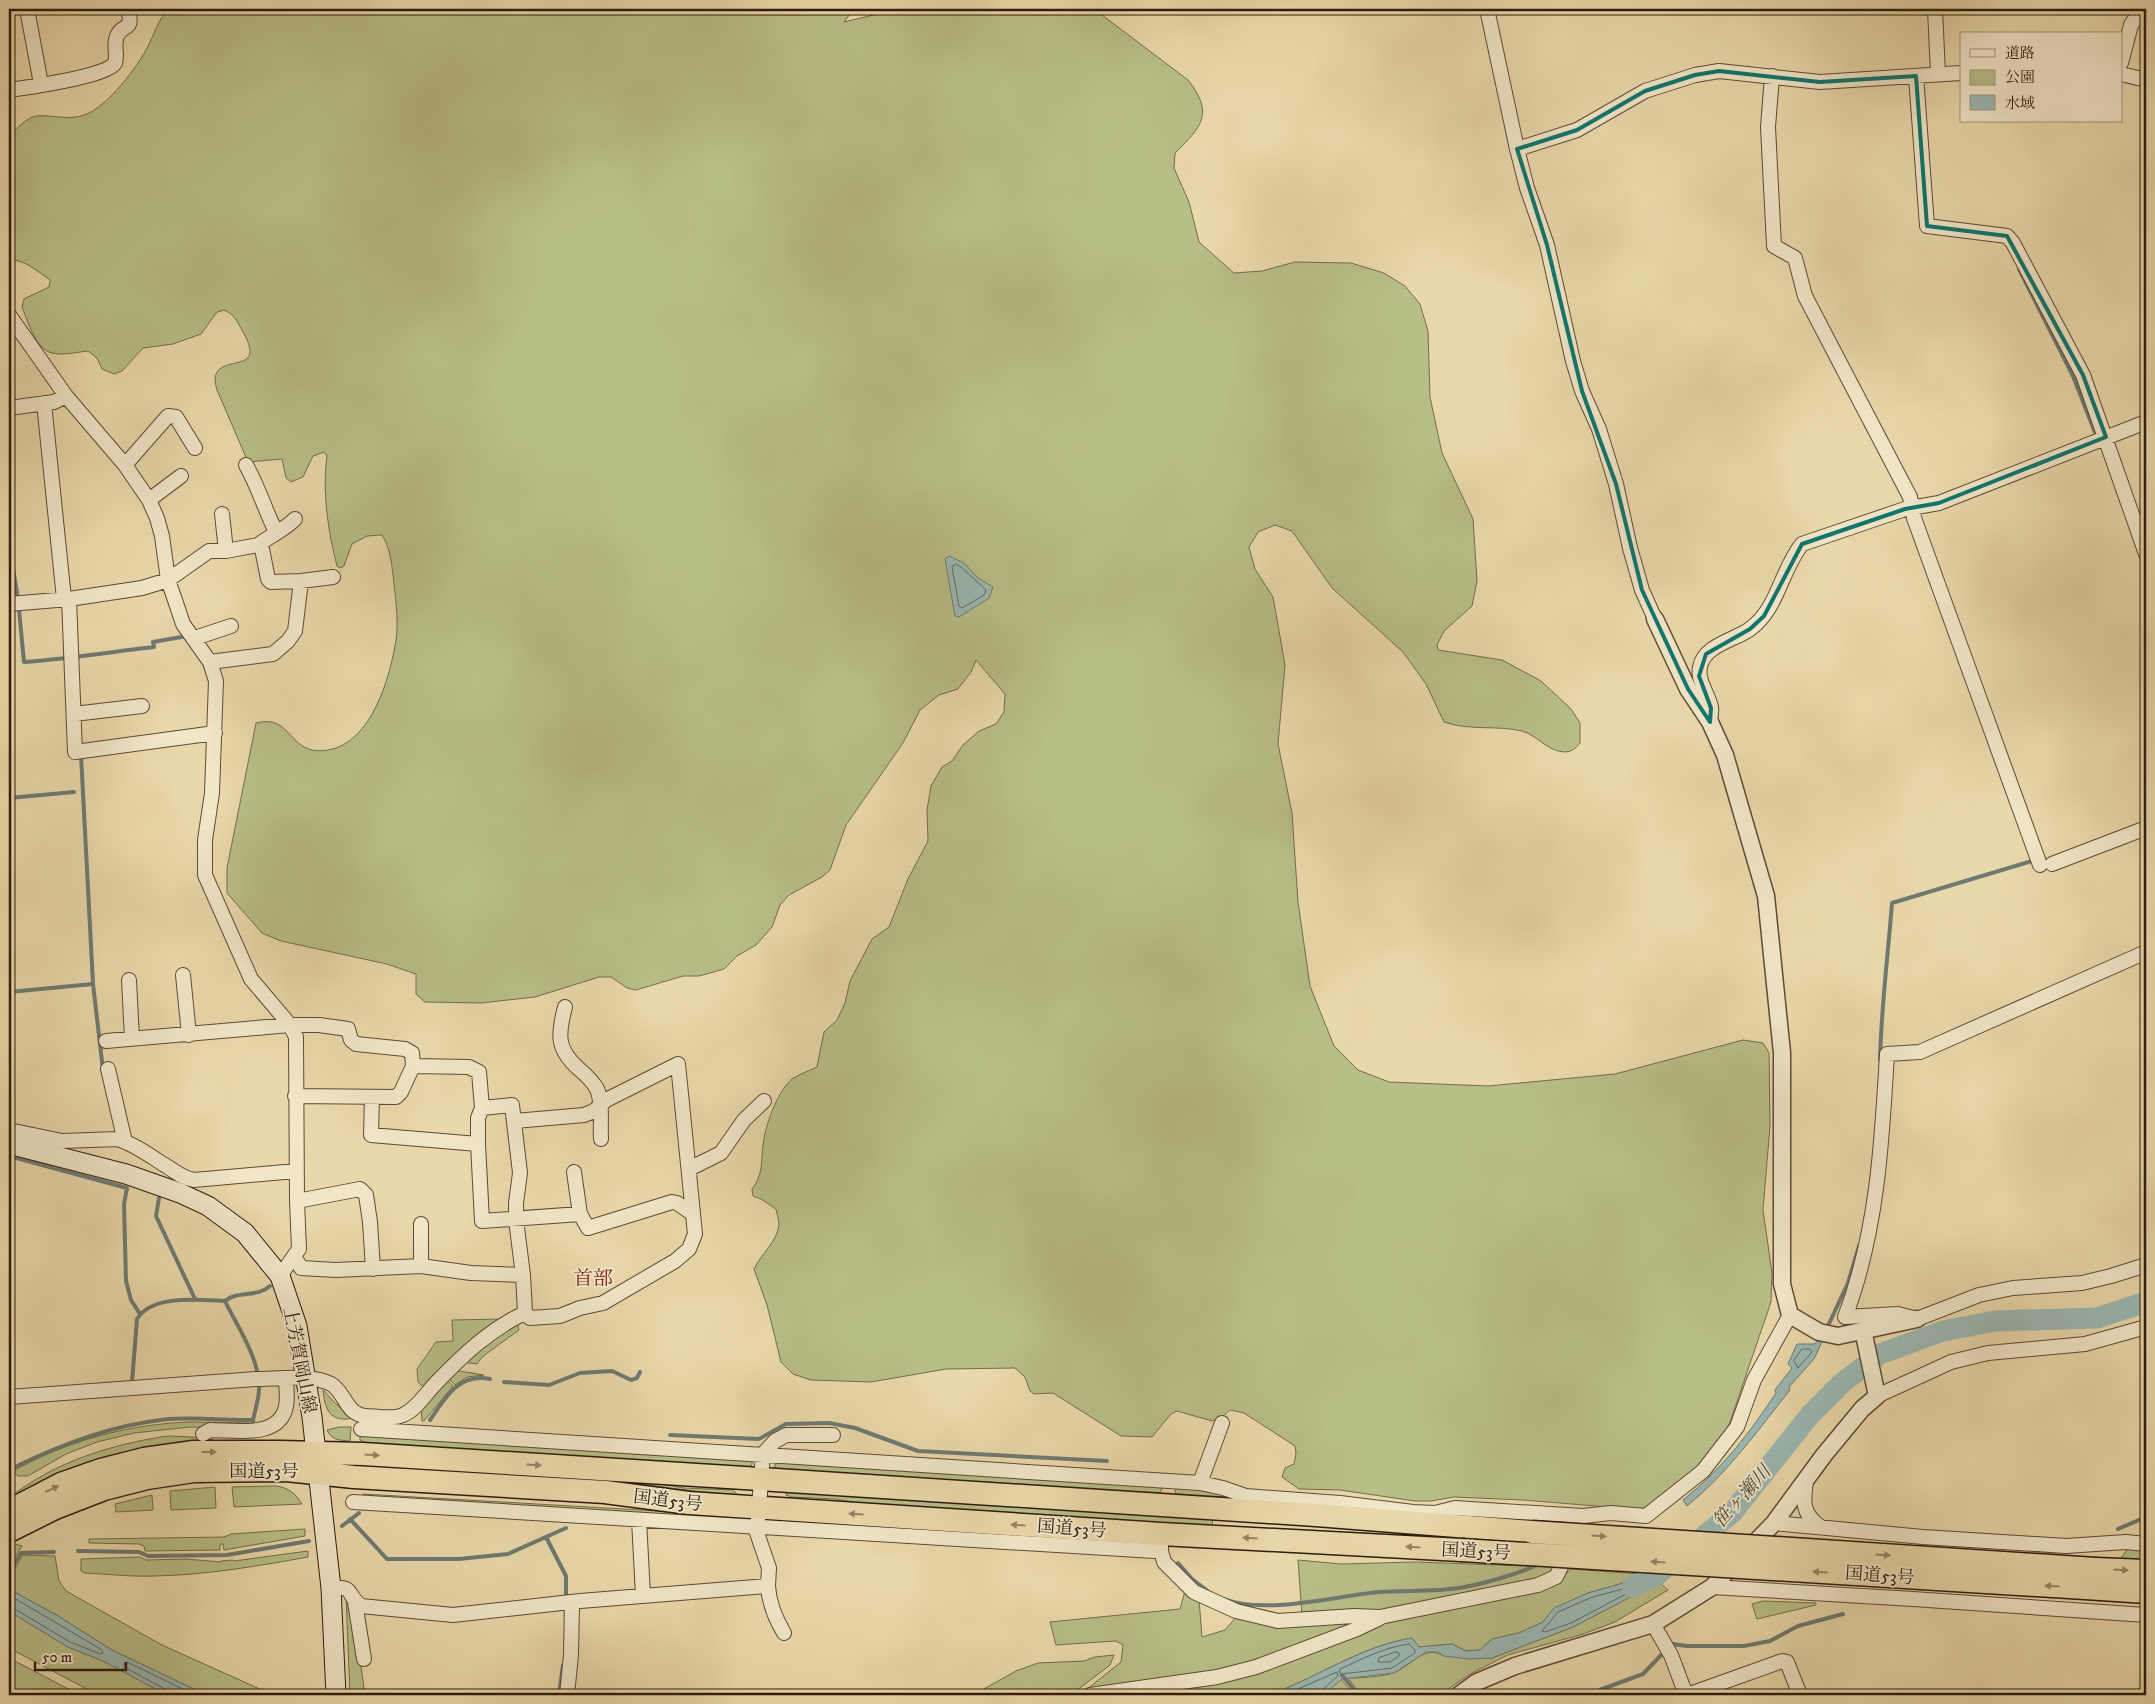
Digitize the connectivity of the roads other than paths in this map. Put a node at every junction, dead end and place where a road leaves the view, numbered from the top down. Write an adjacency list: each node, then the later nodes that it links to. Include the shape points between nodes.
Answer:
1 (27, 9): 13 (street)
2 (128, 9): 13 (street, via 131,20 129,26 118,33 115,62 111,68 89,76)
3 (1487, 9): 15 (street)
4 (1935, 9): 8 (street)
5 (2146, 14): 6 (street, via 2137,16 2130,25)
6 (2122, 60)
7 (1960, 73): 8 (street)
8 (1938, 74): 11 (street)
9 (2122, 74): 12 (street)
10 (1772, 76): 11 (street, via 1820,82); 15 (street, via 1720,71 1670,82 1645,91 1577,130); 27 (street, via 1768,127 1774,246 1795,258 1805,296 1910,497)
11 (1916, 76): 21 (street, via 1927,226 2007,236 2013,243 2083,375)
12 (2146, 80)
13 (41, 84): 14 (street)
14 (9, 90)
15 (1517, 149): 39 (street, via 1547,245 1582,391 1599,429 1642,590)
16 (9, 315): 17 (street)
17 (66, 396): 18 (street); 23 (street)
18 (44, 404): 19 (street); 37 (street)
19 (9, 408)
20 (2146, 422): 21 (street)
21 (2106, 437): 27 (street, via 1938,503); 33 (street)
22 (195, 448): 23 (street, via 176,416 168,416)
23 (125, 465): 26 (street)
24 (246, 465): 30 (street)
25 (181, 476): 26 (street)
26 (149, 500): 35 (street, via 162,536)
27 (1912, 508): 45 (street, via 1802,544 1793,555 1764,616 1750,629 1706,654 1699,676 1711,708); 47 (street, via 2042,862)
28 (222, 514): 32 (street)
29 (294, 519): 30 (street)
30 (276, 532): 31 (street)
31 (258, 546): 32 (street); 36 (street, via 262,549 271,582)
32 (226, 551): 35 (street, via 209,551)
33 (2146, 554)
34 (333, 577): 36 (street)
35 (168, 580): 37 (street, via 142,588); 41 (street, via 184,624)
36 (301, 582): 42 (street, via 295,631 288,641 273,654)
37 (66, 599): 38 (street); 44 (street)
38 (15, 604)
39 (1655, 619): 45 (street, via 1688,689)
40 (231, 626): 41 (street)
41 (195, 638): 42 (street)
42 (210, 662): 46 (street, via 216,681)
43 (142, 706): 44 (street)
44 (77, 714): 46 (street, via 75,752)
45 (1710, 722): 84 (street, via 1725,755 1766,896 1782,1053 1782,1284)
46 (215, 733): 52 (street, via 205,875 251,979)
47 (2146, 828)
48 (2146, 952): 85 (street, via 1920,1052 1887,1054 1878,1182 1867,1244 1845,1317 1898,1314)
49 (183, 975): 53 (street)
50 (129, 980): 54 (street)
51 (565, 1007): 61 (street, via 559,1029 561,1044 567,1059 591,1080 598,1091)
52 (290, 1025): 53 (street); 56 (street, via 348,1029 351,1040 356,1044 405,1049 412,1053); 58 (street, via 296,1037)
53 (189, 1035): 54 (street)
54 (132, 1039): 55 (street)
55 (106, 1041)
56 (413, 1066): 59 (street, via 396,1097); 62 (street, via 469,1067 479,1072)
57 (108, 1068): 66 (street)
58 (295, 1096): 59 (street); 70 (street)
59 (372, 1097): 68 (street, via 371,1135)
60 (764, 1101): 69 (street, via 744,1120 722,1153)
61 (599, 1106): 63 (street, via 584,1114); 65 (street); 69 (street, via 678,1064)
62 (482, 1108): 63 (street, via 512,1106); 68 (street, via 478,1118)
63 (515, 1121): 75 (street, via 520,1173)
64 (9, 1130): 66 (street, via 62,1140 118,1139)
65 (601, 1138)
66 (126, 1142): 70 (street, via 186,1179)
67 (9, 1144): 82 (main road, 上芳賀岡山線, via 126,1174 208,1206 245,1233)
68 (478, 1144): 75 (street, via 482,1221)
69 (689, 1169): 74 (street)
70 (296, 1171): 72 (street)
71 (574, 1172): 73 (street)
72 (296, 1200): 77 (street, via 299,1248); 80 (street, via 360,1189 366,1195)
73 (580, 1214): 74 (street, via 588,1228 672,1202); 75 (street)
74 (693, 1214): 83 (street, via 695,1234 689,1249 675,1261 604,1303 560,1316 530,1318)
75 (516, 1220): 81 (street)
76 (421, 1224): 79 (street)
77 (294, 1256): 80 (street, via 301,1268); 82 (street)
78 (2146, 1264): 85 (street, via 2082,1283 2013,1288 1979,1295)
79 (421, 1266): 80 (street); 81 (street)
80 (373, 1269)
81 (523, 1275): 83 (street)
82 (280, 1276): 89 (main road, 上芳賀岡山線, via 297,1326)
83 (524, 1313): 92 (street, via 487,1335 452,1366)
84 (1790, 1315): 87 (street, via 1825,1334); 106 (street, via 1754,1380 1737,1427 1703,1472 1646,1516 1611,1513)
85 (1917, 1319): 87 (street)
86 (2146, 1327): 90 (street, via 2086,1344 1988,1353 1951,1362)
87 (1864, 1334): 90 (street)
88 (286, 1378): 89 (street); 91 (street); 96 (street, via 286,1406 281,1420 260,1430 210,1430)
89 (307, 1380): 92 (street, via 329,1383 350,1410 360,1415 393,1417); 99 (main road, 上芳賀岡山線)
90 (1876, 1392): 102 (street)
91 (9, 1397)
92 (413, 1408): 95 (street)
93 (1222, 1423): 103 (street)
94 (361, 1429): 95 (street)
95 (416, 1432): 98 (street)
96 (203, 1434)
97 (833, 1435): 98 (street, via 786,1435)
98 (763, 1454): 100 (street); 101 (street)
99 (318, 1462): 100 (highway, 国道53号, one-way to 100); 107 (highway, 国道53号, via 354,1477 606,1492 689,1503); 109 (highway, 国道53号, via 194,1452 144,1459 61,1484); 119 (main road, 上芳賀岡山線)
100 (760, 1479): 105 (highway, 国道53号); 107 (street)
101 (1171, 1481): 103 (street); 105 (street)
102 (1806, 1481): 110 (street); 111 (street, via 1806,1512)
103 (1200, 1483): 106 (street, via 1246,1496 1413,1512 1455,1508)
104 (353, 1502): 108 (street)
105 (1170, 1506): 116 (highway, 国道53号, one-way to 116, bridge)
106 (1583, 1516): 126 (street, via 1556,1577 1538,1585 1486,1597)
107 (757, 1518): 108 (street); 113 (highway, 国道53号); 117 (street, via 757,1533 769,1568)
108 (639, 1520): 121 (street)
109 (10, 1523)
110 (1774, 1523): 111 (street); 118 (street)
111 (1821, 1527): 112 (street)
112 (1923, 1537): 114 (street, via 2066,1546); 122 (street)
113 (1161, 1542): 116 (highway, 国道53号, one-way to 113, bridge, via 1461,1550); 126 (street, via 1164,1562 1194,1592 1236,1611 1278,1621)
114 (2146, 1544)
115 (2146, 1572): 116 (highway, 国道53号, one-way to 115)
116 (2098, 1579): 120 (highway, 国道53号)
117 (768, 1586): 121 (street); 128 (street, via 775,1618)
118 (1712, 1587): 122 (street); 127 (street)
119 (331, 1588): 123 (street, via 348,1589); 130 (main road, 上芳賀岡山線)
120 (2146, 1592)
121 (643, 1595): 124 (street)
122 (1918, 1599): 125 (street)
123 (355, 1602): 124 (street, via 361,1606 453,1615); 129 (street)
124 (568, 1603): 131 (street, via 571,1655)
125 (2146, 1615)
126 (1380, 1617): 132 (street, via 1358,1629 1256,1667 1218,1677)
127 (1654, 1624): 133 (street, via 1515,1666 1477,1682); 134 (street)
128 (784, 1634)
129 (364, 1659)
130 (336, 1695)
131 (567, 1695)
132 (1090, 1695)
133 (1459, 1695)
134 (1687, 1695): 135 (street, via 1782,1661 1787,1662)
135 (1800, 1695)

